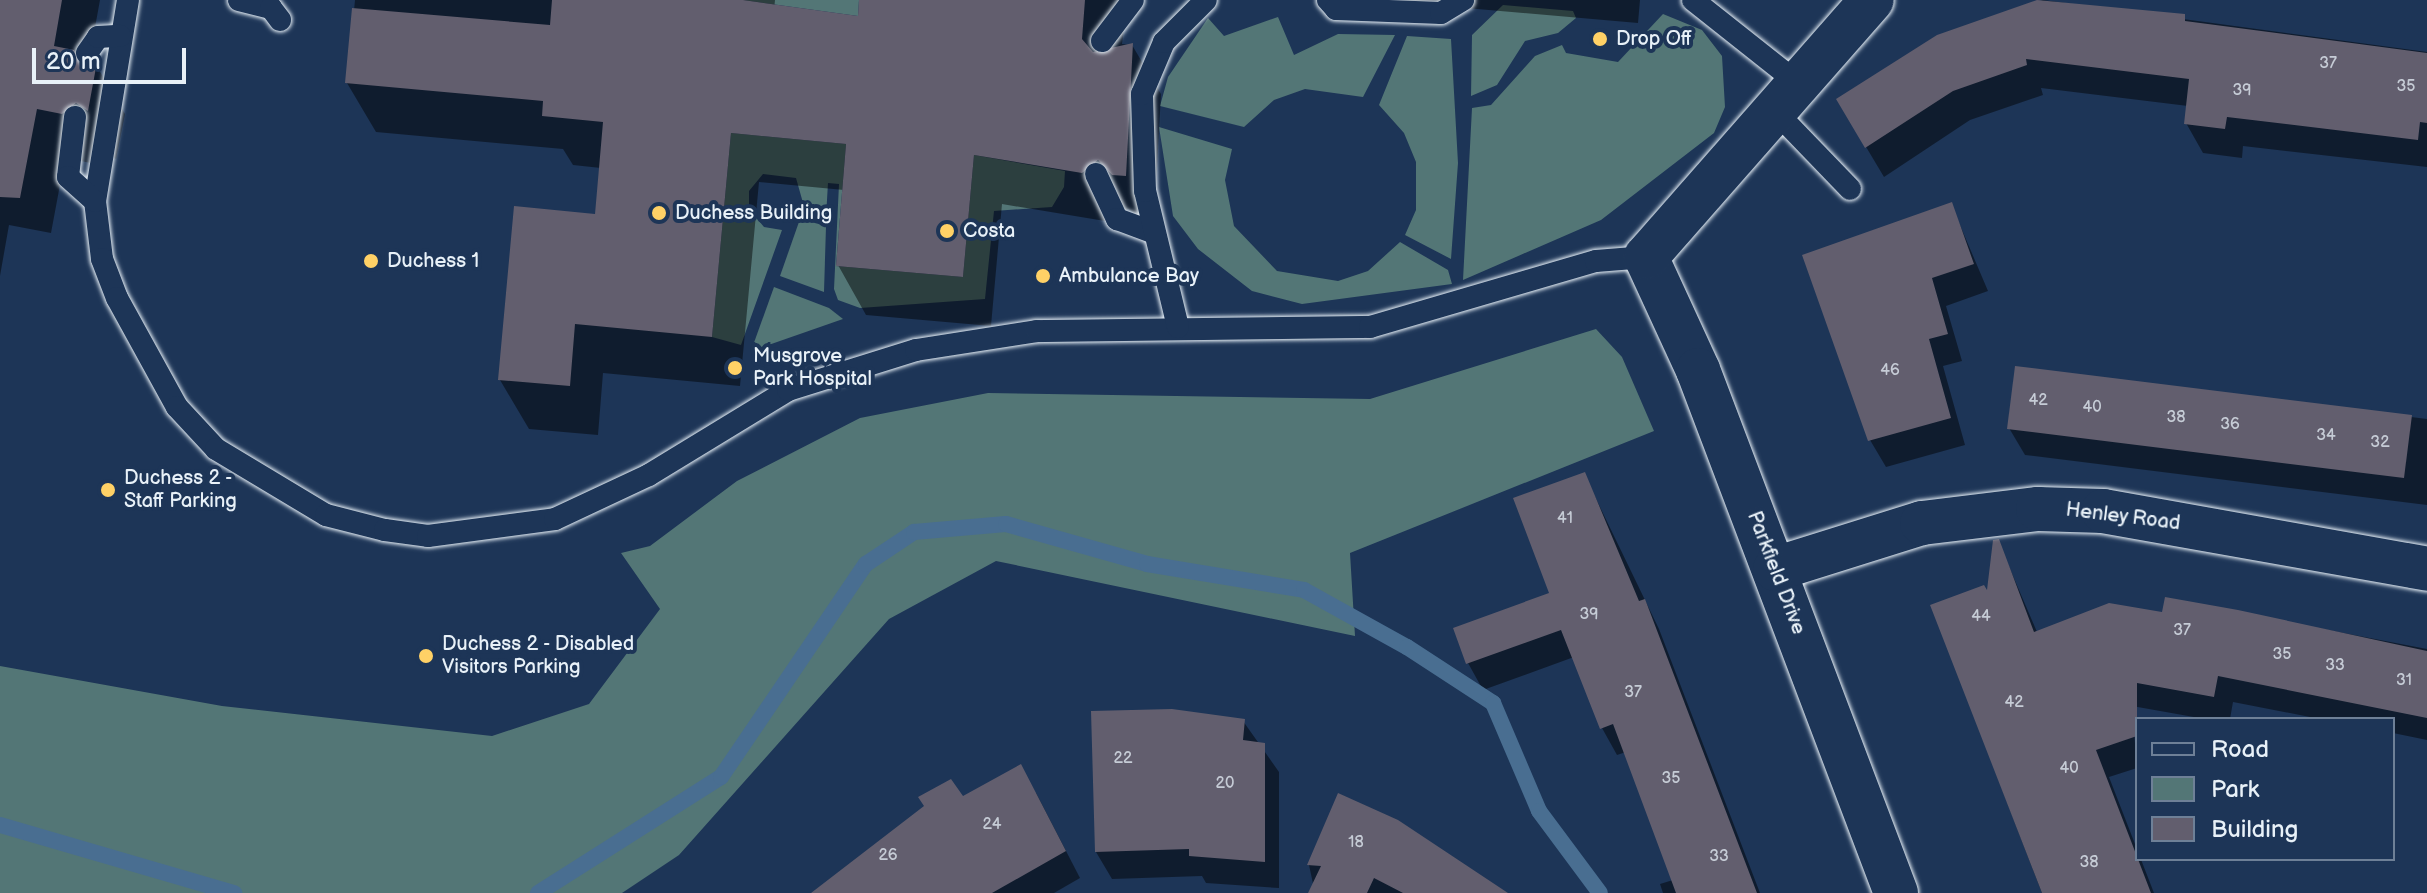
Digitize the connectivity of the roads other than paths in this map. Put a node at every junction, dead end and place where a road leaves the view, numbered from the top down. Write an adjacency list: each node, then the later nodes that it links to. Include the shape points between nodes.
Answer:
1 (128, 0): 10 (lane)
2 (239, 0): 9 (lane)
3 (1133, 0): 11 (lane)
4 (1206, 0): 18 (lane, via 1164,42 1142,94 1145,191)
5 (1328, 0): 6 (lane, via 1336,9 1441,13)
6 (1463, 0)
7 (1693, 0): 13 (lane)
8 (1872, 0): 13 (street)
9 (276, 9)
10 (120, 36): 12 (lane, via 98,37); 17 (lane)
11 (1102, 41)
12 (87, 53)
13 (1787, 97): 16 (lane); 19 (street)
14 (75, 117): 17 (lane, via 68,177)
15 (1096, 174): 18 (lane, via 1117,219)
16 (1850, 189)
17 (95, 201): 20 (lane, via 102,259 117,298 152,368 205,437 326,515 428,536 555,519 649,475 788,390 916,350 989,335)
18 (1155, 233): 20 (lane)
19 (1646, 257): 20 (lane, via 1596,261 1370,327); 21 (street, Parkfield Drive)
20 (1178, 327)
21 (1775, 569): 22 (street, Henley Road, via 1922,523 2038,509 2117,513); 23 (street, Parkfield Drive)
22 (2427, 569)
23 (1896, 893)

